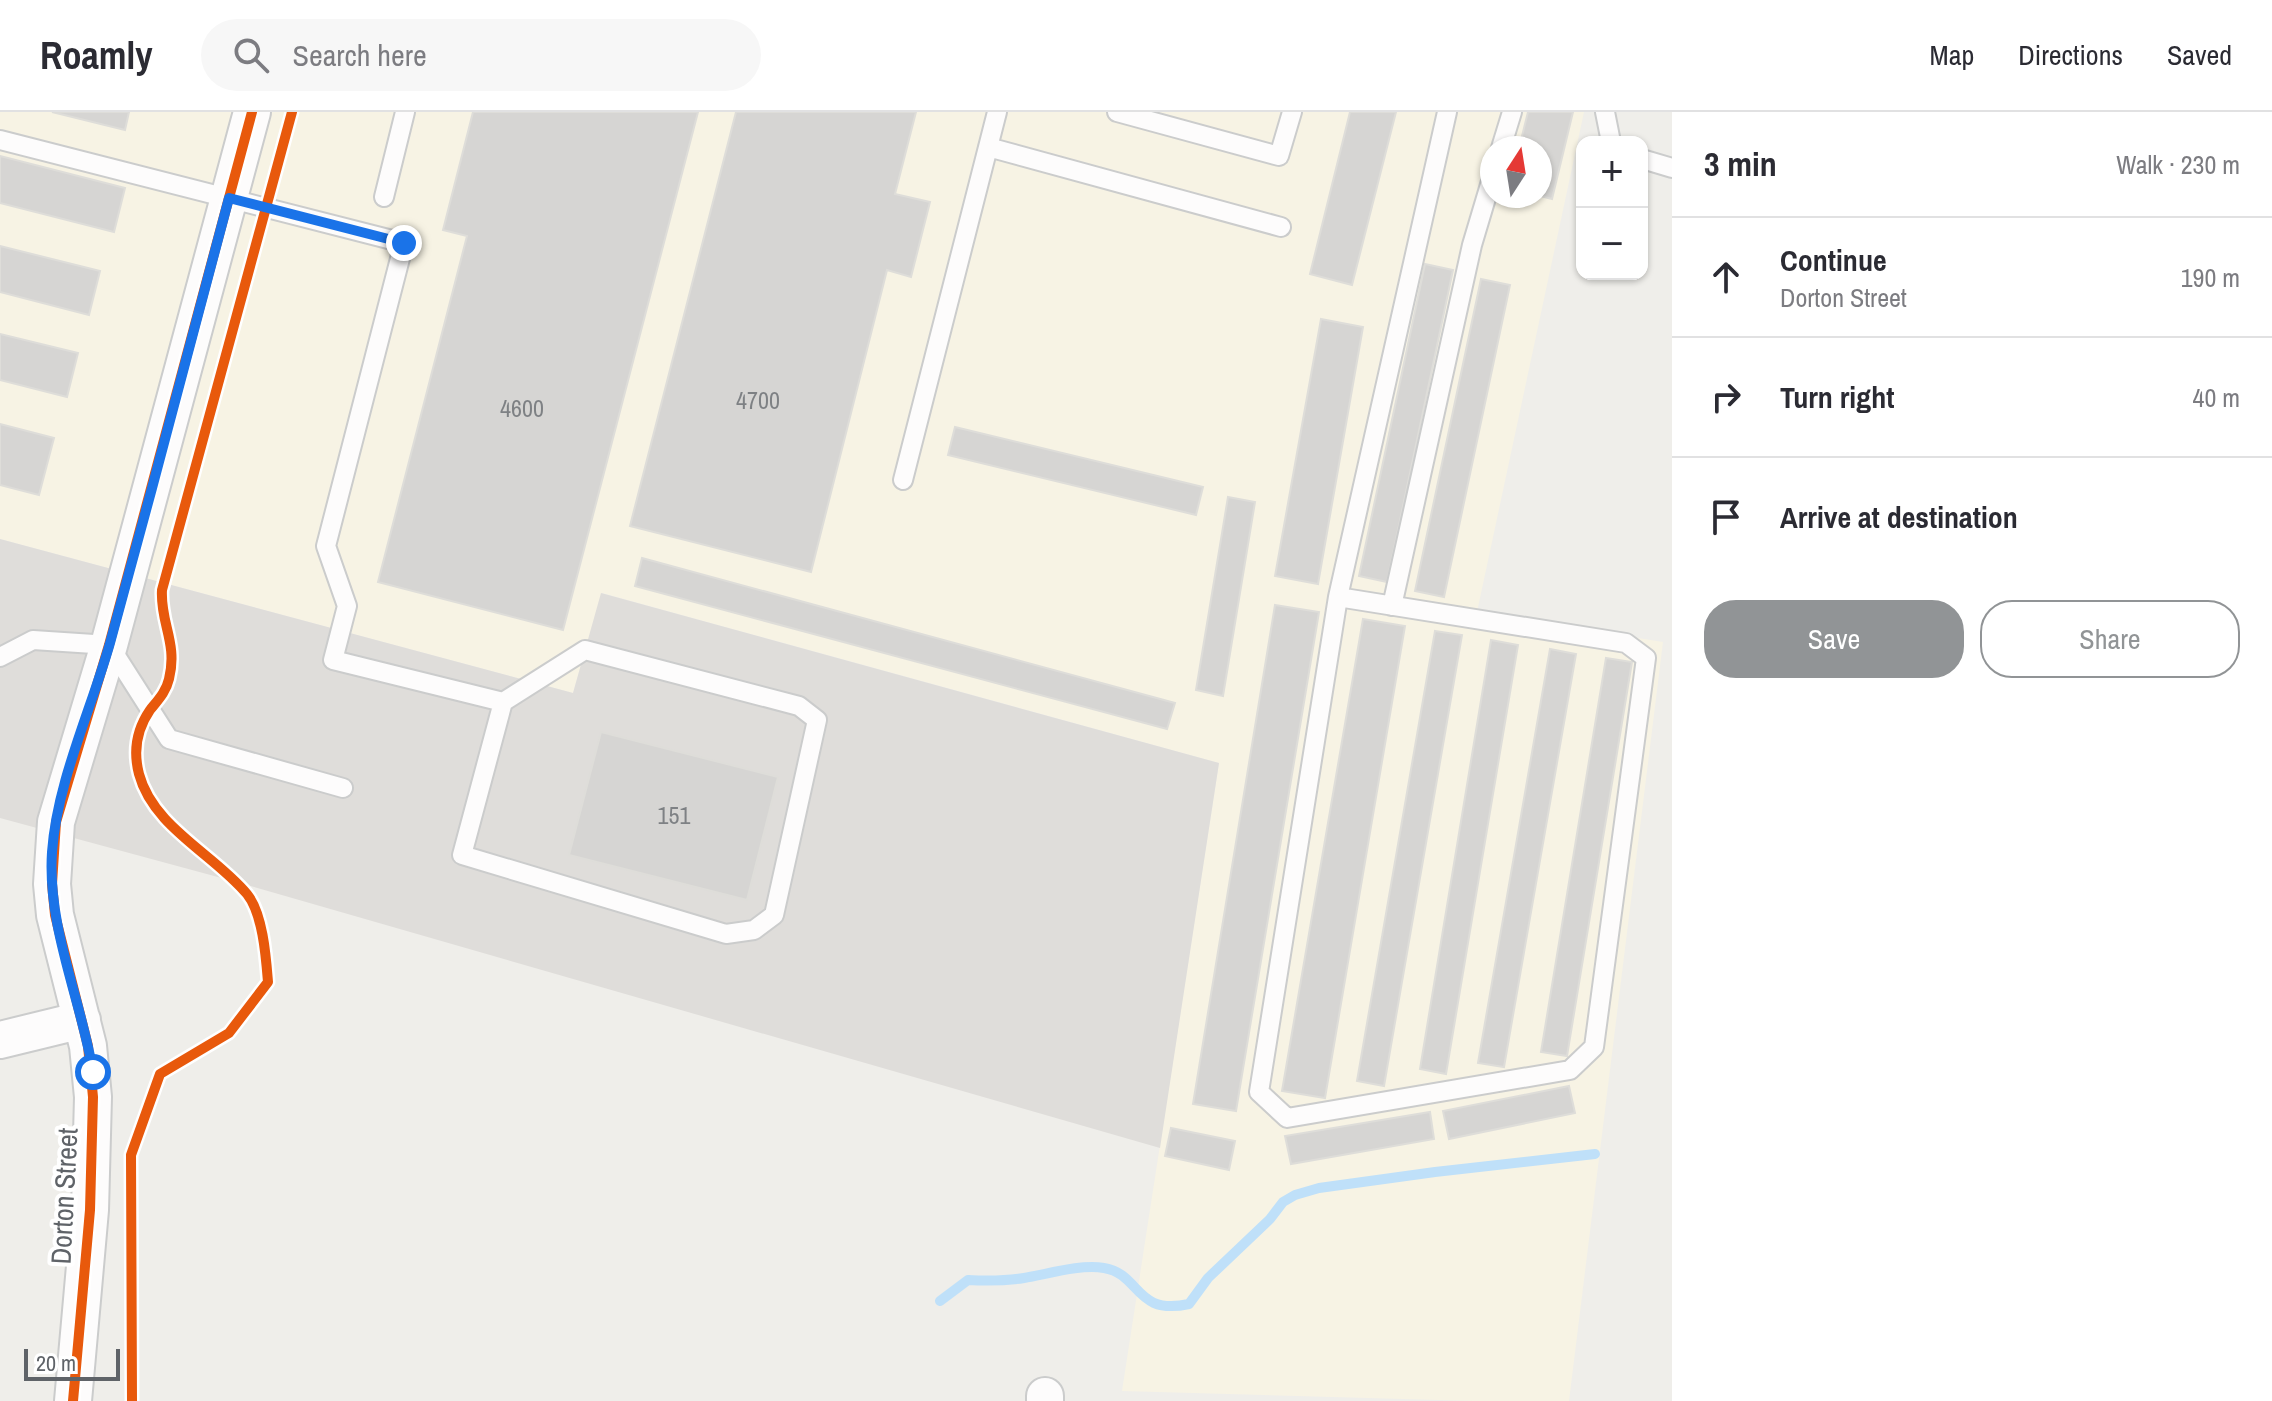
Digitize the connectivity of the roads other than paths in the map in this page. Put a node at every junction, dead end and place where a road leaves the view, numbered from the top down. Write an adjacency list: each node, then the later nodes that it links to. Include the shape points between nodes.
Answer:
1 (252, 112): 16 (street, Dorton Street)
2 (405, 112): 15 (lane)
3 (997, 112): 12 (lane)
4 (1117, 112): 5 (lane, via 1279,156)
5 (1292, 112)
6 (1447, 112): 20 (lane)
7 (1512, 112): 9 (lane)
8 (1605, 112): 10 (lane)
9 (1505, 136)
10 (1610, 136)
11 (0, 140): 16 (lane)
12 (988, 147): 18 (lane); 19 (lane)
13 (1648, 161): 14 (lane)
14 (1672, 168)
15 (384, 197)
16 (229, 198): 22 (street, Dorton Street); 24 (lane, via 404,243 326,546 347,606 333,660)
17 (1483, 208): 21 (lane)
18 (1281, 227)
19 (903, 480)
20 (1338, 597): 21 (lane); 21 (lane, via 1259,1092 1287,1118 1570,1070 1594,1047 1646,658 1626,643)
21 (1392, 606)
22 (109, 645): 23 (lane, via 33,640); 25 (lane, via 169,739); 26 (street, Dorton Street, via 64,792 52,853 55,915)
23 (0, 657)
24 (503, 702): 24 (lane, via 585,650 799,706 817,720 774,915 754,930 726,934 462,855)
25 (343, 788)
26 (82, 1020): 27 (street); 28 (street, Dorton Street, via 93,1097 90,1210)
27 (0, 1040)
28 (73, 1401)

